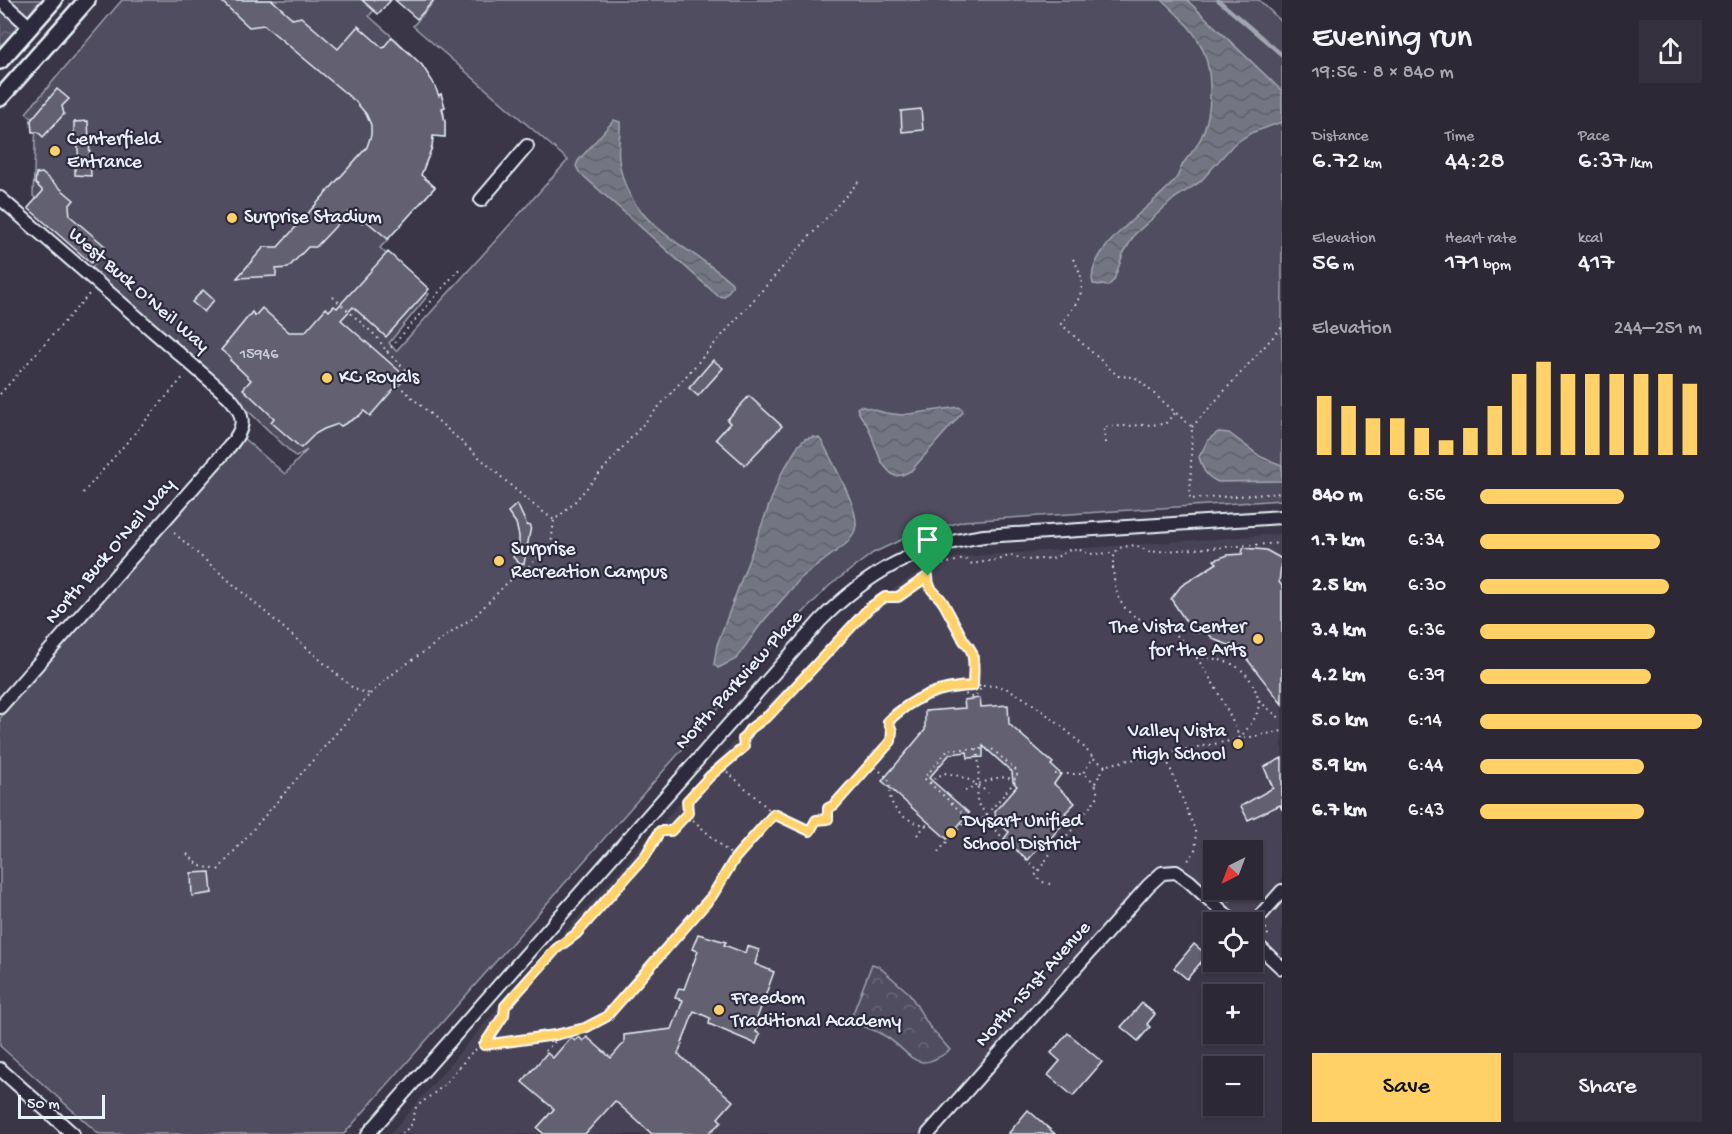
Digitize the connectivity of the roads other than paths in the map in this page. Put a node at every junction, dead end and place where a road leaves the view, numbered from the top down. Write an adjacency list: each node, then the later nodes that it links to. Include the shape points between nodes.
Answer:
1 (0, 0): 4 (street)
2 (54, 0): 4 (main road)
3 (87, 0): 6 (main road)
4 (30, 27): 5 (main road)
5 (0, 61)
6 (0, 98)
7 (527, 146): 9 (street)
8 (0, 198): 10 (street, West Buck O'Neil Way, via 193,365 235,404)
9 (481, 200)
10 (243, 420): 12 (street, North Buck O'Neil Way, via 233,442)
11 (1282, 517): 20 (street, North Parkview Place, via 961,539 879,571 820,621)
12 (0, 707)
13 (1282, 891): 15 (street)
14 (1222, 912): 21 (street, North 151st Avenue, via 1178,874 1162,873)
15 (1263, 913)
16 (1263, 950): 17 (street)
17 (1282, 968)
18 (0, 1069): 19 (street)
19 (73, 1134)
20 (368, 1134)
21 (928, 1134)

